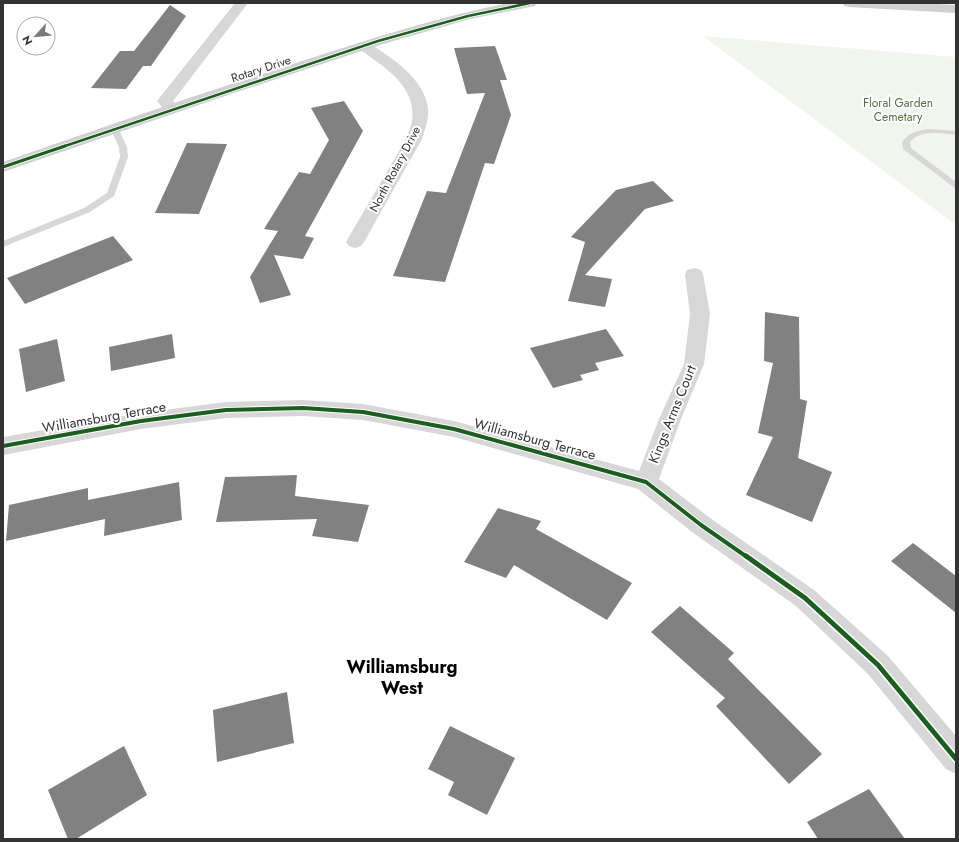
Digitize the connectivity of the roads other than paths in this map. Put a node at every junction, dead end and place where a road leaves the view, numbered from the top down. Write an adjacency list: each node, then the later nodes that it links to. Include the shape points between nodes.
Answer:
1 (242, 3): 7 (street, via 165,101)
2 (530, 3): 6 (street, Rotary Drive, via 467,15)
3 (849, 3): 4 (street)
4 (913, 5): 5 (street)
5 (956, 9)
6 (364, 46): 7 (street, Rotary Drive); 12 (street, North Rotary Drive, via 389,63 412,85 418,97 420,126)
7 (171, 109): 8 (street, Rotary Drive)
8 (114, 128): 10 (street, Rotary Drive); 13 (lane, via 123,147 124,157 110,194 86,210)
9 (956, 133): 11 (lane, via 919,132 909,136 906,142 907,149)
10 (3, 166)
11 (956, 186)
12 (355, 242)
13 (3, 244)
14 (694, 274): 16 (street, Kings Arms Court, via 700,314 694,364)
15 (3, 446): 16 (street, Williamsburg Terrace, via 141,421 226,410 303,408 363,412 454,428)
16 (646, 482): 17 (street, Williamsburg Terrace, via 701,525 805,598 878,665)
17 (956, 759)

